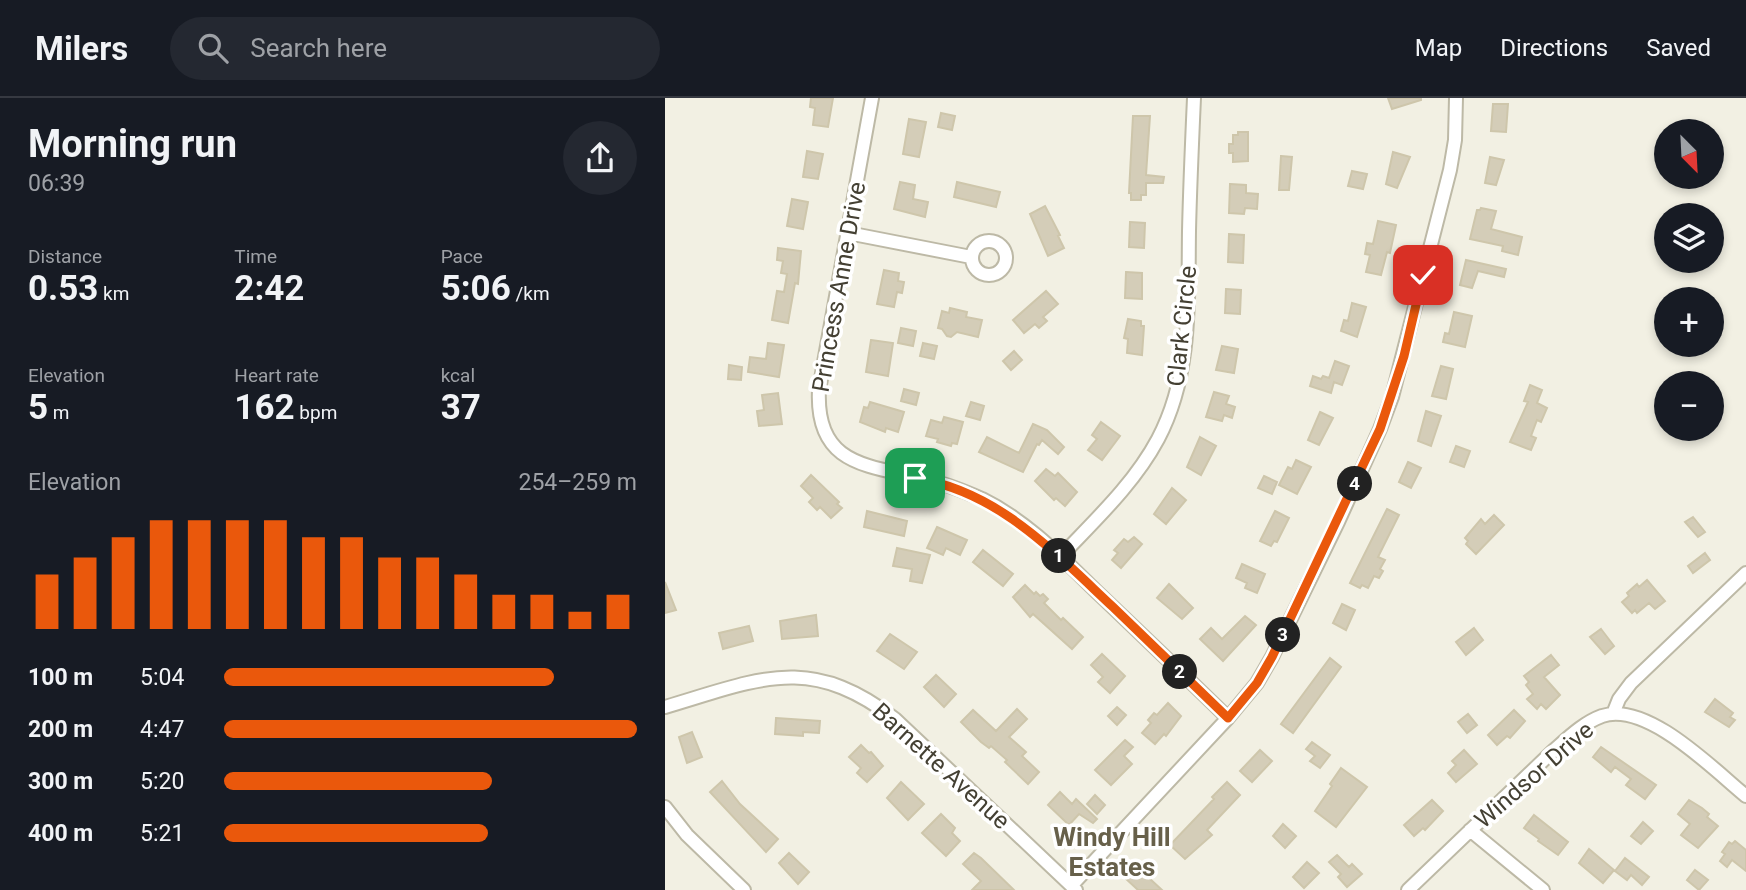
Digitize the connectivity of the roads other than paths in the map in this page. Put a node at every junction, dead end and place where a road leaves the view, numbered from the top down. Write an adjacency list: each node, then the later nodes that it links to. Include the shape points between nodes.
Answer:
1 (873, 98): 4 (street, Princess Anne Drive)
2 (1194, 98): 6 (street, Clark Circle, via 1185,348 1175,397 1144,463)
3 (1456, 98): 10 (street, via 1450,170 1392,397 1272,657)
4 (848, 233): 5 (street); 6 (street, Princess Anne Drive, via 819,390 819,415 830,440 860,464 930,480 981,499 1024,525)
5 (971, 257)
6 (1060, 557): 10 (street, Princess Anne Drive)
7 (1746, 573): 9 (street, Windsor Drive, via 1631,683)
8 (665, 707): 14 (street, Barnette Avenue, via 775,678 818,679 840,686 895,719)
9 (1613, 714): 11 (street, via 1633,716 1669,733); 13 (street, Windsor Drive, via 1576,731)
10 (1228, 718): 14 (street)
11 (1746, 796)
12 (665, 807): 15 (street)
13 (1470, 830): 16 (street, Windsor Drive); 17 (street)
14 (1074, 888)
15 (744, 890)
16 (1408, 890)
17 (1543, 890)

